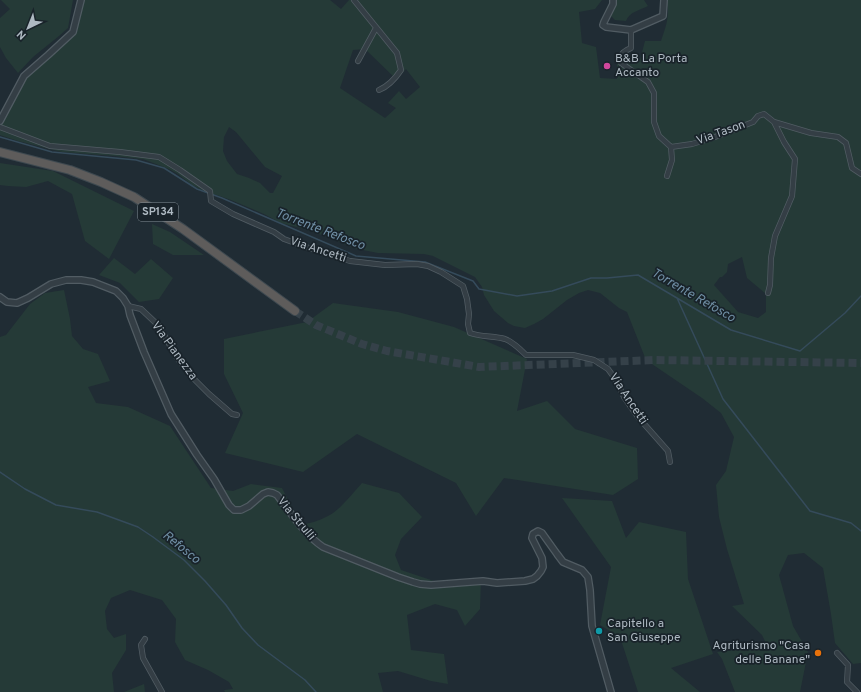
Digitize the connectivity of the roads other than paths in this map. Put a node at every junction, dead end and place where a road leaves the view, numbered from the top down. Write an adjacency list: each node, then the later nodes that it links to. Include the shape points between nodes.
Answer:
1 (81, 0): 9 (street, via 73,32 24,76)
2 (354, 0): 5 (street)
3 (613, 0): 6 (street, via 603,25)
4 (664, 0): 6 (street, via 663,16)
5 (376, 28): 7 (street); 8 (street, via 397,54 401,70 394,80)
6 (631, 30): 12 (street, via 631,48 623,52 620,57 621,63 648,82 654,93 654,122 659,136)
7 (358, 61)
8 (379, 90)
9 (0, 121)
10 (774, 122): 12 (street, Via Tason, via 764,114 752,122 715,137); 14 (street, Via Tason, via 811,133 838,137 846,143 852,168); 16 (street, via 796,159 792,196 775,236)
11 (0, 127): 22 (street, Via Ancetti, via 50,146 159,157 210,191 211,201 291,242 350,261 385,266 416,264 442,272 463,286 468,298 470,333 505,339 526,355 573,355 594,360 608,369 638,417 668,451)
12 (671, 147): 15 (street, via 672,160)
13 (0, 152): 19 (highway, SP134, via 70,170 134,197 183,229)
14 (861, 174)
15 (667, 176)
16 (768, 293)
17 (0, 298): 18 (street, Via Pianezza, via 17,304 51,284 81,280 116,291)
18 (128, 306): 20 (street, Via Pianezza); 21 (street, Via Pianezza, via 141,309 159,326 177,358 191,376 232,414)
19 (295, 311)
20 (144, 352): 26 (street, Via Strulli, via 171,414 234,510 245,508 263,494 273,493 315,542 323,547 398,577 431,585 533,579 539,574 543,563 532,538 535,532 540,531 563,562 582,570 588,577 592,626)
21 (237, 415)
22 (670, 462)
23 (145, 639): 25 (street, via 141,645 143,658)
24 (837, 653): 27 (street, via 848,665 847,682)
25 (162, 692)
26 (611, 692)
27 (857, 692)

